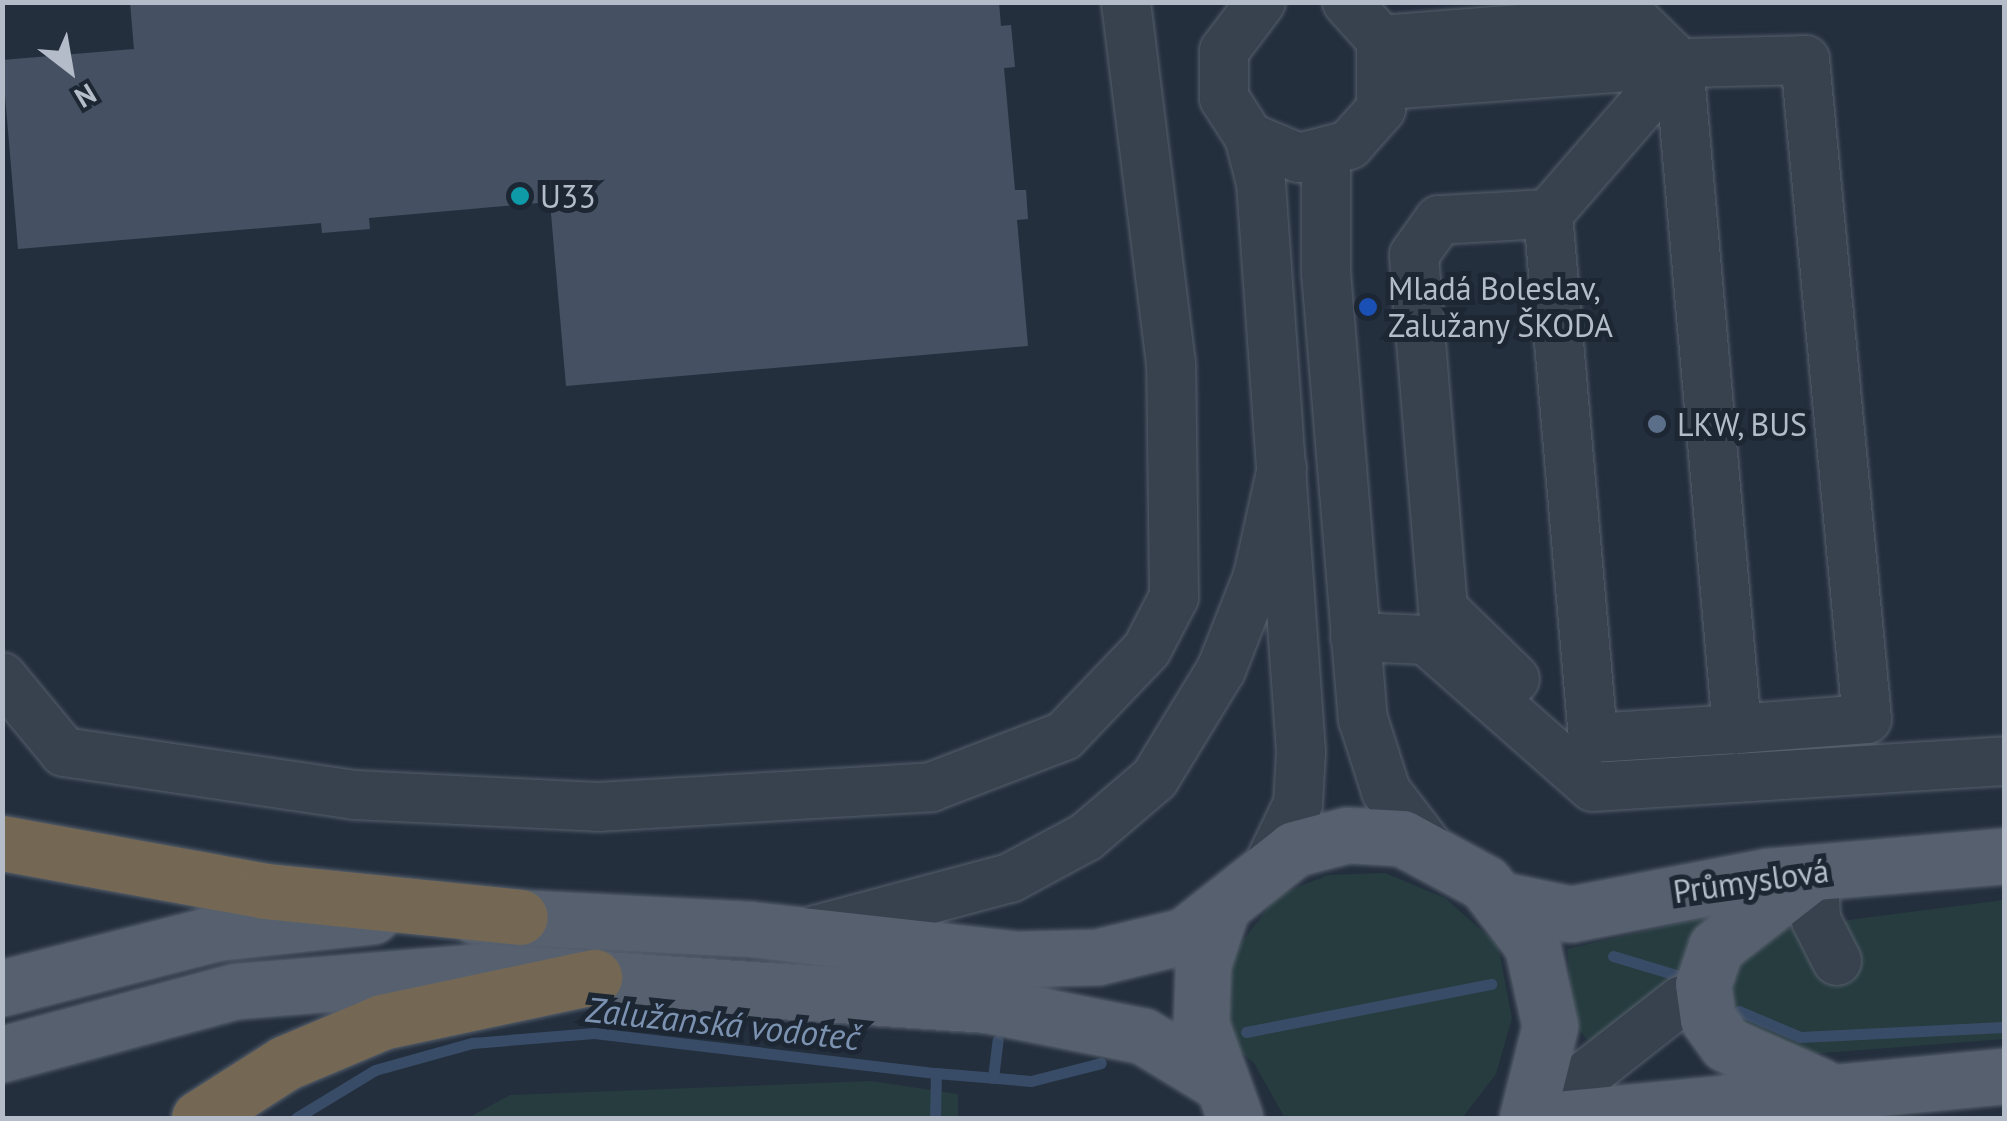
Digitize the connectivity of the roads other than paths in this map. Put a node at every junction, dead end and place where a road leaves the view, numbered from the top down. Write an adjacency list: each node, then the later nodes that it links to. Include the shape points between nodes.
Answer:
1 (1126, 2): 12 (street, via 1170,364 1174,597 1147,649 1064,736 930,787 598,808 355,795 64,752)
2 (1348, 2): 6 (street)
3 (1253, 5): 7 (street, via 1221,74)
4 (1550, 14): 5 (street, via 1635,20); 6 (street)
5 (1679, 62): 6 (street); 9 (street); 13 (street); 13 (street, via 1805,60 1867,718)
6 (1384, 63): 8 (street, via 1368,130)
7 (1250, 138): 8 (street, via 1286,155); 10 (street)
8 (1326, 155): 11 (street, via 1326,272)
9 (1548, 214): 14 (street); 14 (street, via 1438,220 1414,256 1442,589 1444,609 1498,663)
10 (1282, 468): 19 (street, via 1302,784); 24 (street, via 1258,576 1220,670 1155,778 1086,837 1010,878)
11 (1355, 637): 15 (street, via 1426,640 1593,787); 17 (street, via 1376,770)
12 (2, 677)
13 (1737, 729): 14 (street)
14 (1593, 738)
15 (1992, 762)
16 (2, 844): 23 (highway, via 266,891)
17 (1428, 846): 19 (main road, via 1347,835); 21 (main road)
18 (2004, 856): 20 (main road, Průmyslová)
19 (1270, 862): 22 (main road)
20 (1814, 872): 21 (main road, Průmyslová, via 1571,914); 25 (street, via 1816,920); 31 (main road, via 1716,948 1704,1004 1726,1044 1764,1067)
21 (1502, 900): 34 (main road, via 1532,945 1548,998)
22 (1222, 906): 24 (main road, via 1164,944 1097,956 1016,959); 32 (main road, via 1200,994)
23 (520, 917): 24 (main road); 27 (main road, via 252,927)
24 (799, 934)
25 (1837, 962)
26 (594, 977): 29 (main road, via 418,972 312,980 160,1006); 32 (main road, via 988,1005 1142,1036); 33 (highway, via 382,1022 285,1063)
27 (2, 988)
28 (1682, 1000): 34 (street, via 1589,1073)
29 (2, 1054)
30 (2004, 1076): 31 (main road)
31 (1853, 1088): 34 (main road)
32 (1226, 1100)
33 (199, 1118)
34 (1555, 1118)

